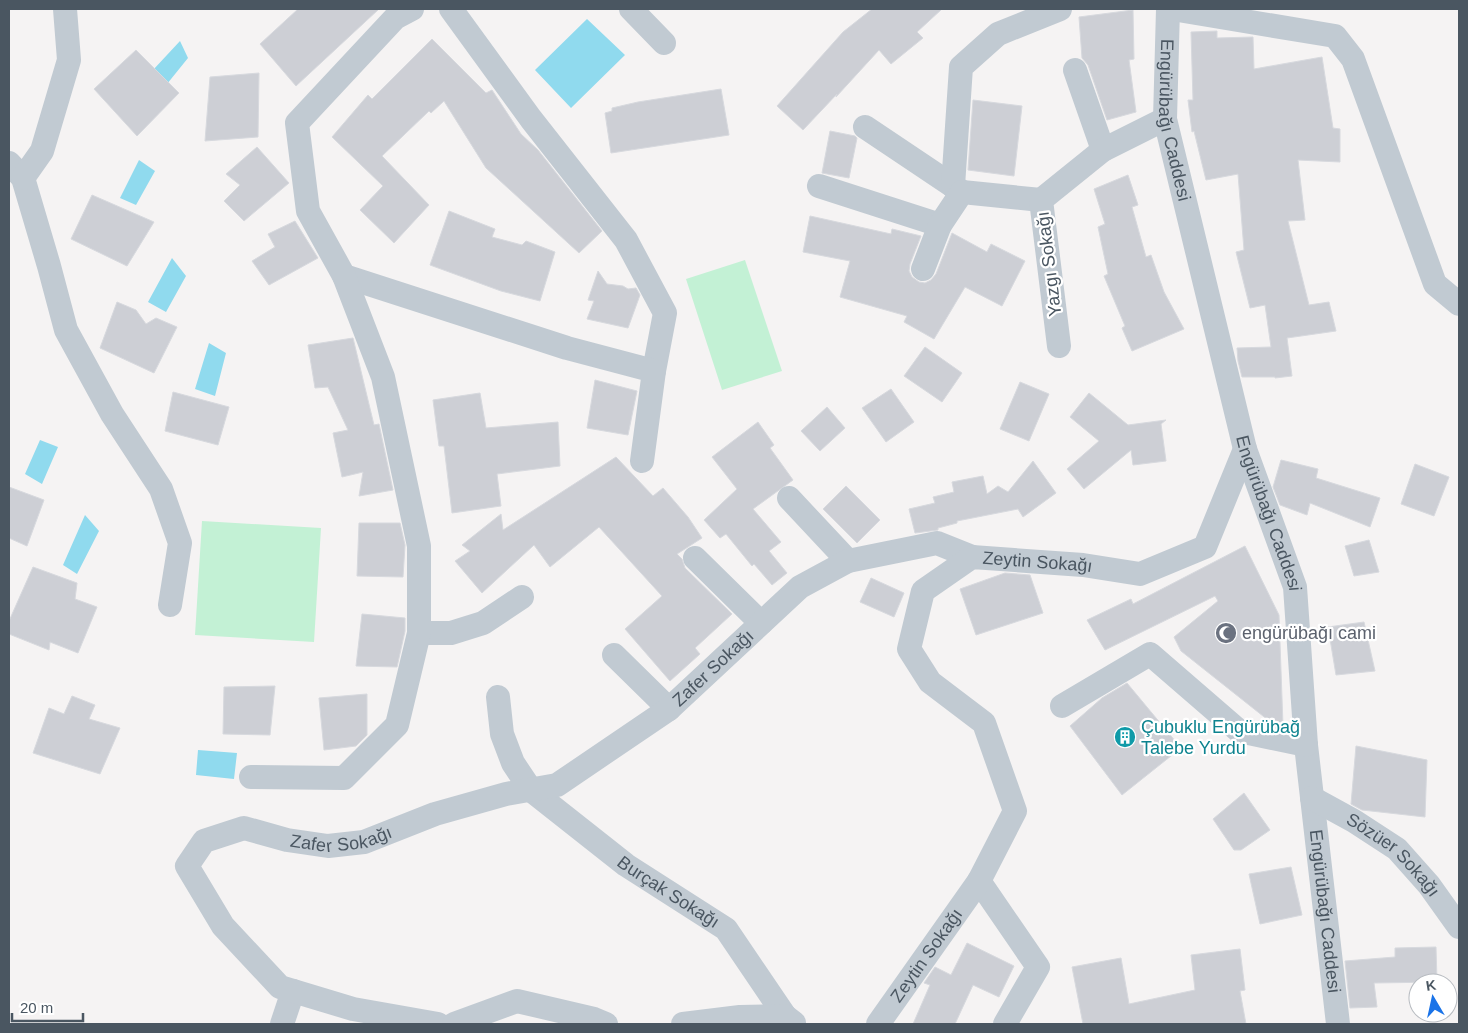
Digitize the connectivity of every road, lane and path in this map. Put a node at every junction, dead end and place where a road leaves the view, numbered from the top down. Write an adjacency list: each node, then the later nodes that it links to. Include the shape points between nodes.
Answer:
1 (65, 9): 13 (street, via 69,60 42,151)
2 (412, 9): 19 (street, via 395,18 297,123 308,211)
3 (451, 9): 22 (street, via 531,119 626,240 665,313)
4 (631, 9): 8 (street)
5 (1168, 9): 10 (street, Engürübağı Caddesi)
6 (1172, 9): 20 (street, via 1334,36 1353,58 1435,284)
7 (1050, 11): 15 (street, via 998,34 961,67)
8 (664, 43)
9 (1075, 70): 12 (street)
10 (1164, 119): 12 (street, Yazgı Sokağı); 23 (street, Engürübağı Caddesi)
11 (865, 127): 15 (street)
12 (1103, 150): 16 (street, Yazgı Sokağı)
13 (16, 170): 30 (street, via 49,266 66,330 112,414 160,489 180,543)
14 (819, 186): 17 (street)
15 (957, 189): 16 (street); 17 (street)
16 (1041, 200): 21 (street, Yazgı Sokağı)
17 (940, 224): 18 (street)
18 (923, 269)
19 (344, 276): 22 (street, via 567,348); 32 (street, via 383,377 417,537)
20 (1459, 304)
21 (1059, 346)
22 (654, 371): 24 (street)
23 (1244, 449): 26 (street, Zeytin Sokağı, via 1205,547 1140,574 1083,565); 37 (street, Engürübağı Caddesi, via 1296,587)
24 (642, 461)
25 (790, 498): 28 (street)
26 (972, 556): 28 (street, Zafer Sokağı, via 937,543); 41 (street, Zeytin Sokağı, via 923,590 909,649 930,682 984,723 1015,811)
27 (695, 558): 31 (street, Zafer Sokağı)
28 (848, 562): 31 (street, Zafer Sokağı, via 800,587)
29 (522, 597): 32 (street, via 483,623 452,633)
30 (170, 605)
31 (761, 623): 36 (street, Zafer Sokağı)
32 (419, 633): 38 (street, via 397,725 344,778)
33 (614, 655): 36 (street)
34 (498, 697): 39 (street, Burçak Sokağı, via 502,734 513,763)
35 (1062, 706): 37 (street, via 1150,654 1239,731)
36 (669, 709): 39 (street, Zafer Sokağı, via 557,785)
37 (1306, 745): 40 (street, Engürübağı Caddesi)
38 (251, 777)
39 (530, 790): 43 (street, Zafer Sokağı, via 435,814 364,842 328,846 287,840 244,828 204,841 187,866 223,926 280,986); 44 (street, Burçak Sokağı, via 626,865 726,929)
40 (1312, 798): 42 (street, Sözüer Sokağı, via 1397,849 1429,885); 52 (street, Engürübağı Caddesi)
41 (979, 881): 50 (street, Zeytin Sokağı); 51 (street, via 1038,967)
42 (1459, 927)
43 (293, 990): 45 (street); 46 (street, Zafer Sokağı, via 353,1009)
44 (790, 1020): 49 (street, via 740,1017)
45 (282, 1024)
46 (438, 1024)
47 (454, 1024): 48 (street, via 517,1001)
48 (606, 1024)
49 (683, 1024)
50 (878, 1024)
51 (1005, 1024)
52 (1338, 1024)

